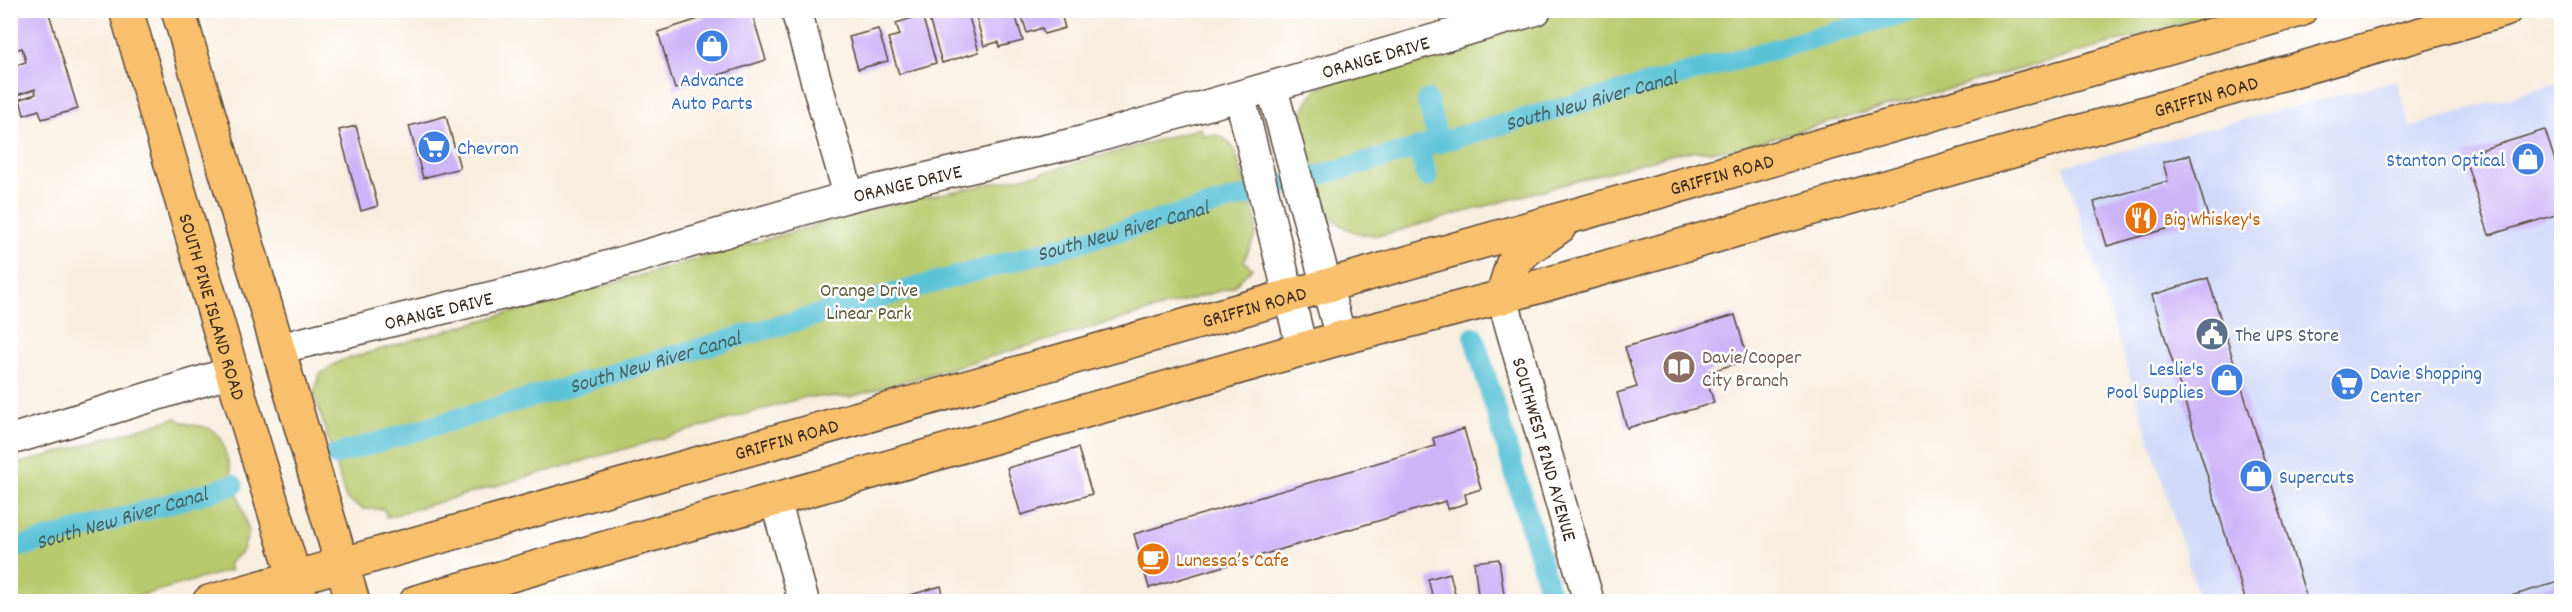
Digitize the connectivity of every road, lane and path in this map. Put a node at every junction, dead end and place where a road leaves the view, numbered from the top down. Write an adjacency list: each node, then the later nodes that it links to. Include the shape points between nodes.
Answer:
1 (126, 10): 17 (main road, SOUTH PINE ISLAND ROAD)
2 (178, 10): 15 (main road)
3 (1536, 10): 7 (street, ORANGE DRIVE)
4 (2300, 10): 10 (main road, GRIFFIN ROAD)
5 (2505, 10): 13 (main road, GRIFFIN ROAD)
6 (801, 12): 9 (street)
7 (1272, 88): 8 (street, ORANGE DRIVE); 11 (street)
8 (1240, 97): 9 (street, ORANGE DRIVE, via 1083,141); 12 (street)
9 (847, 197): 15 (street, ORANGE DRIVE, via 559,280)
10 (1581, 212): 11 (main road, GRIFFIN ROAD); 13 (main road, via 1526,250 1512,265)
11 (1327, 285): 12 (main road, GRIFFIN ROAD); 14 (street)
12 (1290, 296): 16 (street); 20 (main road, GRIFFIN ROAD)
13 (1502, 297): 14 (main road, GRIFFIN ROAD); 26 (street, SOUTHWEST 82ND AVENUE)
14 (1341, 338): 16 (main road, GRIFFIN ROAD)
15 (277, 349): 20 (main road)
16 (1302, 349): 19 (main road, GRIFFIN ROAD)
17 (232, 372): 18 (street); 21 (main road, SOUTH PINE ISLAND ROAD)
18 (10, 440)
19 (775, 499): 24 (main road, GRIFFIN ROAD); 25 (street)
20 (341, 564): 21 (main road, GRIFFIN ROAD); 23 (main road)
21 (298, 589): 22 (main road, GRIFFIN ROAD)
22 (209, 602)
23 (353, 602)
24 (416, 602)
25 (804, 602)
26 (1589, 602)

